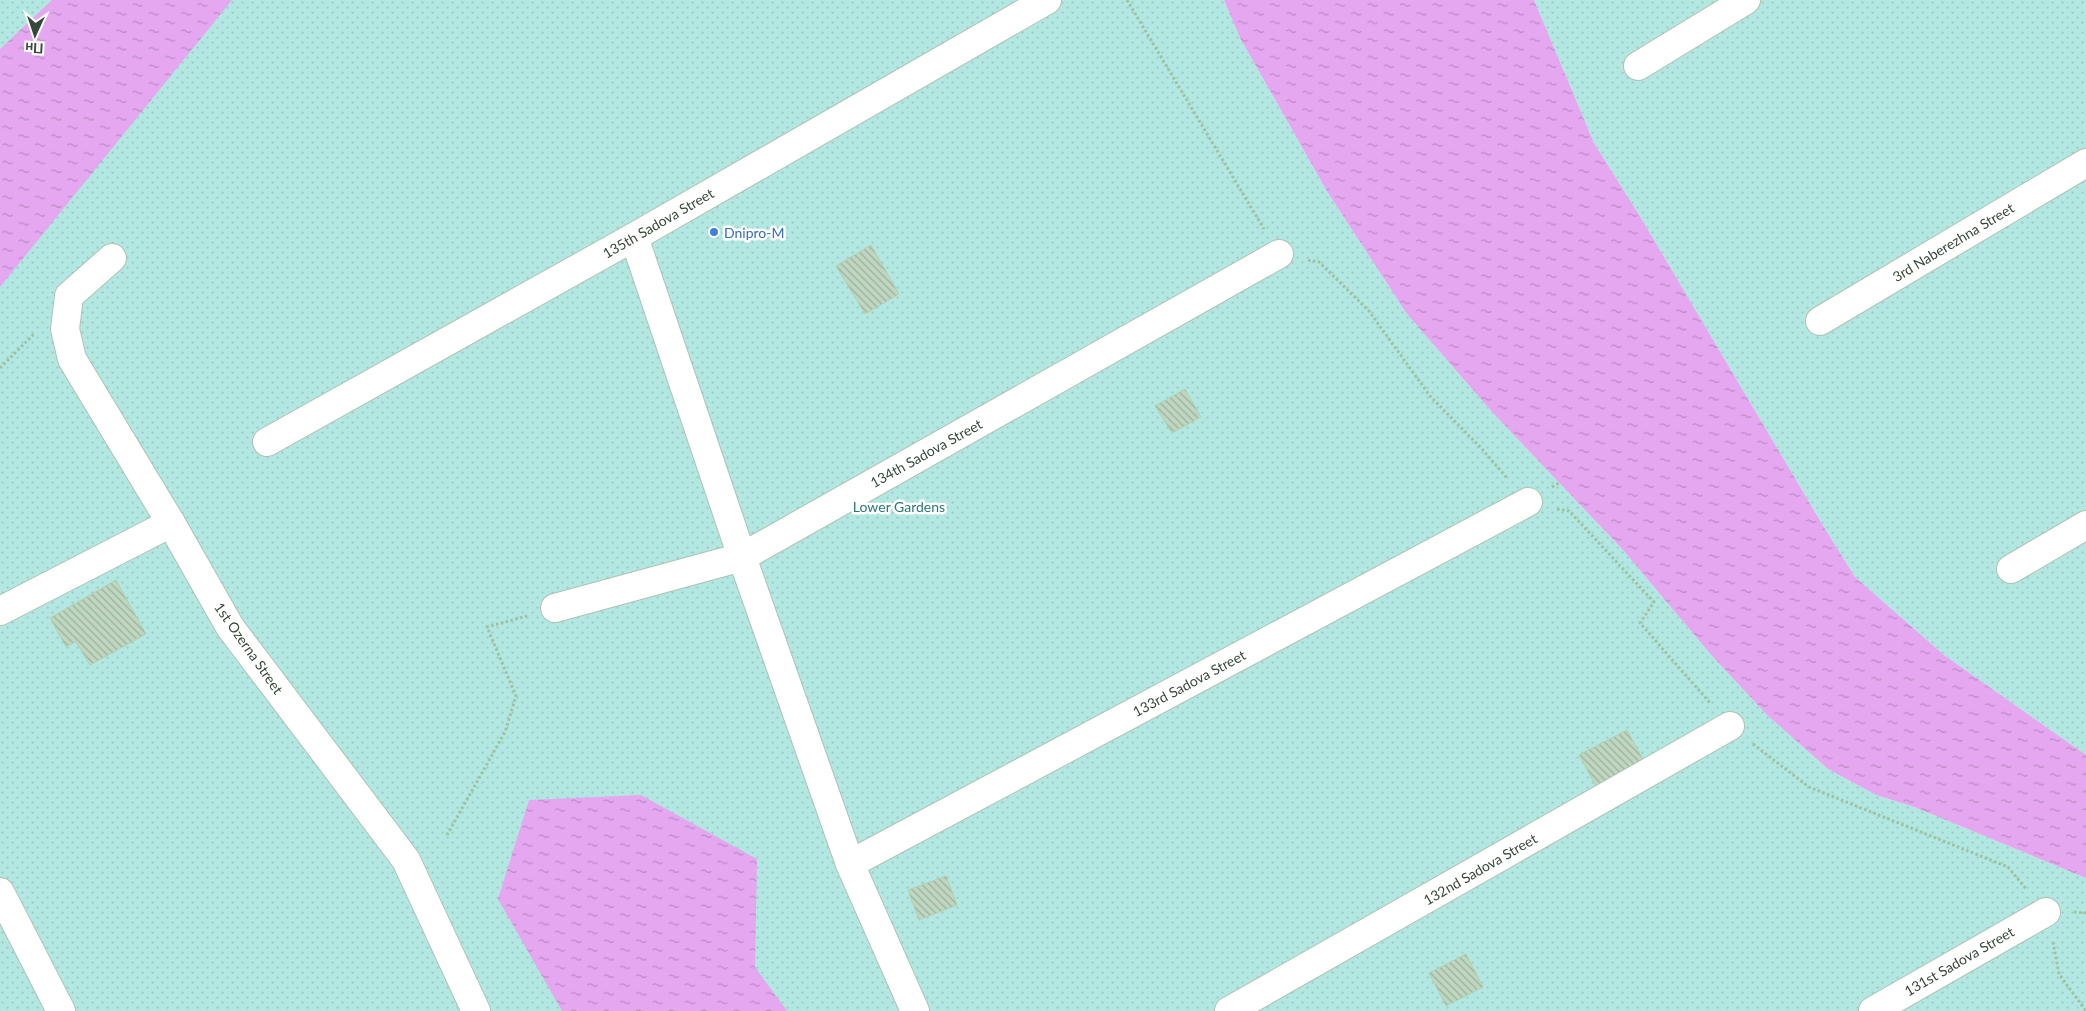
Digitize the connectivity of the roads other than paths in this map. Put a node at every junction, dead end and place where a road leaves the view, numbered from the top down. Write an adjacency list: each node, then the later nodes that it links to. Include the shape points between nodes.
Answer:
1 (1047, 0): 5 (street, 135th Sadova Street)
2 (1746, 0): 3 (street)
3 (1638, 66)
4 (2086, 163): 8 (street, 3rd Naberezhna Street)
5 (634, 237): 9 (street, 135th Sadova Street); 13 (street)
6 (1279, 254): 13 (street, 134th Sadova Street)
7 (112, 258): 11 (street, 1st Ozerna Street, via 69,296 65,328 72,359)
8 (1820, 321)
9 (268, 442)
10 (1528, 502): 18 (street, 133rd Sadova Street)
11 (171, 523): 16 (street); 22 (street, 1st Ozerna Street, via 230,627 406,860)
12 (2086, 525): 14 (street)
13 (742, 557): 15 (street, 134th Sadova Street); 18 (street)
14 (2012, 569)
15 (555, 608)
16 (0, 611)
17 (1730, 726): 24 (street, 132nd Sadova Street)
18 (850, 864): 23 (street)
19 (0, 892): 21 (street)
20 (2046, 912): 25 (street, 131st Sadova Street)
21 (61, 1011)
22 (476, 1011)
23 (916, 1011)
24 (1230, 1011)
25 (1872, 1011)

